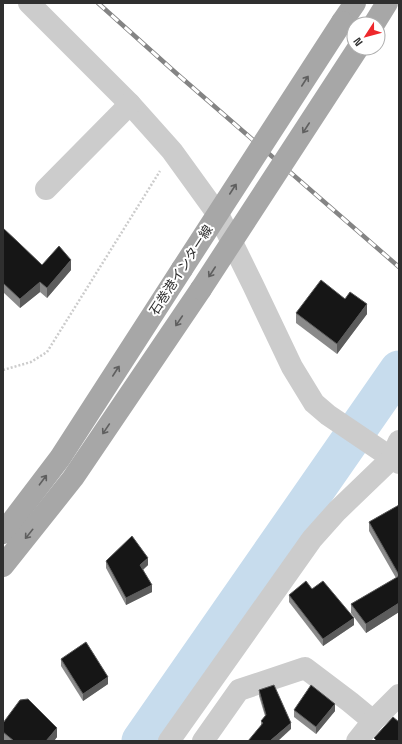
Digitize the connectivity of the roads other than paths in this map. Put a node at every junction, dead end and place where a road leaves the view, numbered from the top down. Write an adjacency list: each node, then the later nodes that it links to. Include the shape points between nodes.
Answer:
1 (29, 3): 6 (street)
2 (355, 3): 9 (main road, 石巻港インター線, one-way to 2, bridge, via 60,458)
3 (387, 3): 4 (main road)
4 (379, 16)
5 (353, 56): 10 (main road, 石巻港インター線, one-way to 10, bridge, via 201,289 73,478)
6 (130, 104): 7 (street); 8 (street, via 172,152 219,216 292,367 314,403 328,415)
7 (46, 190)
8 (391, 453): 13 (street, via 312,539)
9 (3, 533)
10 (3, 566)
11 (399, 695): 12 (street)
12 (373, 721): 14 (street, via 305,668 239,690); 15 (street)
13 (170, 741)
14 (203, 741)
15 (357, 741)

